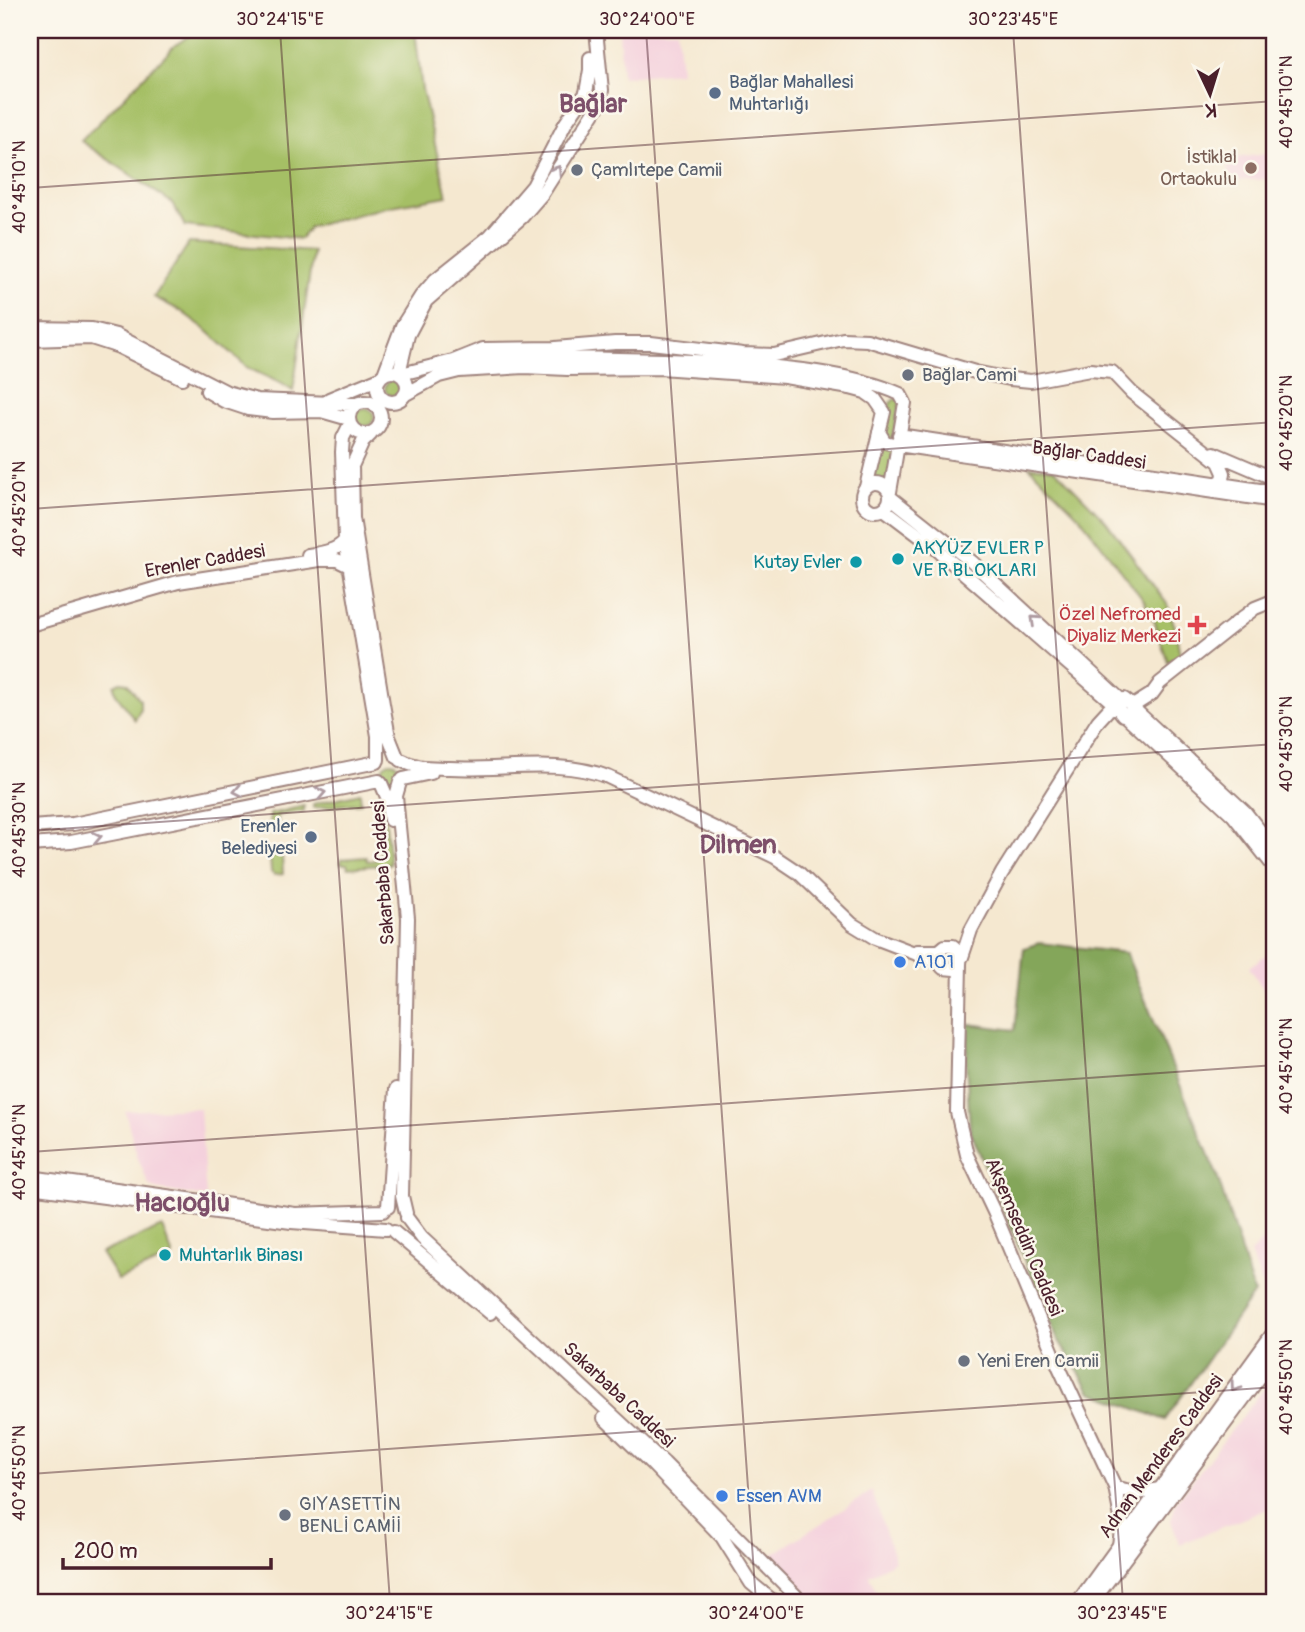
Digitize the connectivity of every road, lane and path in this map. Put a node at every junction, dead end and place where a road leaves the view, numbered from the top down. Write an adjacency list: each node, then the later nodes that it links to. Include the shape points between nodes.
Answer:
1 (588, 30): 9 (main road, via 586,93 533,186 490,236 421,296 402,326)
2 (596, 30): 5 (main road, one-way to 2, via 426,301 505,234 542,194 600,103)
3 (30, 328): 12 (main road, via 92,329 116,335 244,397)
4 (30, 340): 15 (main road, via 91,338 248,409 321,411)
5 (404, 350): 7 (main road); 8 (main road)
6 (767, 360): 7 (main road, via 651,343 615,343 483,349); 10 (main road); 20 (main road, via 843,338 867,340 1010,379 1031,381 1090,370 1112,372)
7 (428, 368): 8 (main road)
8 (401, 375): 9 (main road, via 389,372); 11 (main road, via 408,385)
9 (381, 378): 11 (main road, via 378,392 384,400); 12 (main road); 13 (main road)
10 (902, 395): 14 (main road, via 886,399); 19 (main road, via 905,403)
11 (402, 398): 14 (main road, via 439,376 459,371 660,368 785,377 850,388 875,399); 16 (main road)
12 (322, 401): 13 (main road)
13 (360, 403): 15 (main road, via 351,410); 16 (main road, via 377,407)
14 (884, 412): 17 (main road)
15 (349, 421): 18 (main road, via 361,434); 28 (main road, via 342,452)
16 (382, 422): 18 (main road)
17 (879, 432): 19 (main road, via 886,442); 23 (main road)
18 (371, 434): 34 (main road, via 352,466 354,518 389,737)
19 (899, 440): 22 (main road, Bağlar Caddesi); 25 (main road); 26 (main road, Bağlar Caddesi)
20 (1196, 445): 21 (main road); 22 (main road, via 1223,468 1223,480)
21 (1275, 480)
22 (1217, 483): 24 (main road, Bağlar Caddesi)
23 (866, 487): 25 (main road, via 879,483); 27 (main road, via 862,495 866,508)
24 (1275, 493)
25 (890, 494): 27 (main road); 33 (main road, one-way to 25, via 972,562)
26 (1275, 501)
27 (884, 509): 33 (main road)
28 (345, 540): 29 (main road); 31 (main road, Erenler Caddesi, via 331,550 177,575)
29 (349, 566): 32 (main road, Erenler Caddesi, via 337,560 319,560 178,582); 35 (main road, via 378,736)
30 (1275, 600): 33 (main road, via 1255,608 1152,694)
31 (30, 617)
32 (30, 625)
33 (1123, 707): 41 (main road, via 1245,813); 42 (main road, via 1233,815); 43 (main road, via 1109,709 1097,723)
34 (399, 758): 35 (main road, via 387,755); 36 (main road, via 417,767); 37 (main road, via 405,769)
35 (378, 761): 38 (main road, via 375,772); 39 (main road, one-way to 39, via 73,824)
36 (459, 769): 37 (main road); 46 (main road, via 592,770 775,857 799,873 852,924 875,938)
37 (402, 781): 38 (main road, via 391,786); 53 (main road, Sakarbaba Caddesi, via 396,796 408,918 402,1196)
38 (380, 782): 40 (main road, one-way to 38, via 71,842); 49 (main road, Sakarbaba Caddesi, via 387,797 400,923)
39 (30, 827)
40 (30, 845)
41 (1275, 850)
42 (1275, 868)
43 (971, 930): 44 (main road); 45 (main road, Akşemseddin Caddesi)
44 (953, 946): 45 (main road); 46 (main road, via 945,946)
45 (961, 960): 46 (main road, via 954,969); 47 (main road, Akşemseddin Caddesi)
46 (941, 961): 47 (main road)
47 (958, 988): 57 (main road, Akşemseddin Caddesi, via 957,1112 967,1155)
48 (30, 1177): 52 (main road, via 295,1214)
49 (391, 1177): 51 (main road, Sakarbaba Caddesi); 52 (main road, via 384,1195)
50 (30, 1187): 54 (main road)
51 (385, 1209): 52 (main road); 53 (main road, via 396,1206); 54 (main road, via 381,1223)
52 (355, 1213)
53 (407, 1215): 54 (main road, via 402,1229); 60 (main road, Sakarbaba Caddesi, via 422,1238 664,1463)
54 (390, 1231): 61 (main road, Sakarbaba Caddesi, via 415,1247 532,1349 652,1464 722,1537)
55 (1275, 1332): 58 (main road, Adnan Menderes Caddesi, one-way to 58)
56 (1275, 1355): 66 (main road, Adnan Menderes Caddesi)
57 (1115, 1487): 58 (main road, via 1136,1493); 59 (main road, Akşemseddin Caddesi, via 1122,1523)
58 (1160, 1489): 59 (main road, Adnan Menderes Caddesi)
59 (1119, 1545): 65 (main road, Adnan Menderes Caddesi)
60 (768, 1567): 61 (main road, via 768,1578 762,1584); 62 (main road, Sakarbaba Caddesi)
61 (751, 1583): 63 (main road, Sakarbaba Caddesi)
62 (785, 1583): 63 (main road, via 776,1586); 64 (main road, Sakarbaba Caddesi)
63 (771, 1600)
64 (803, 1602)
65 (1079, 1602)
66 (1091, 1602)

